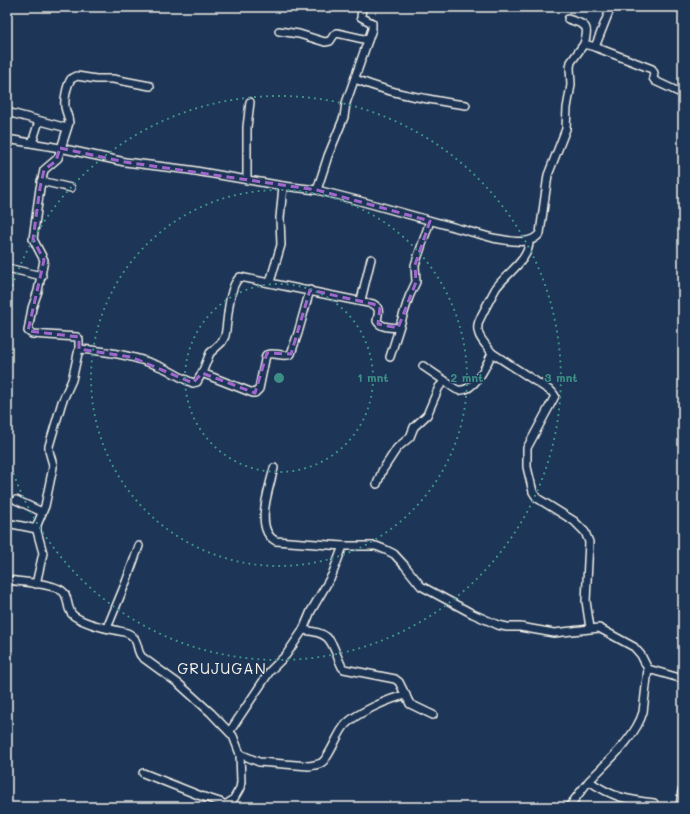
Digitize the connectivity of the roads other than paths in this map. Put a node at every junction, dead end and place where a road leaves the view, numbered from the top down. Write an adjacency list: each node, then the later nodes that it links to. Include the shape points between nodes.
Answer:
1 (362, 7): 5 (street, via 361,18 373,26)
2 (611, 7): 7 (street)
3 (568, 19): 6 (street, via 586,27)
4 (279, 31): 5 (street, via 325,42 330,41 337,33)
5 (368, 40): 8 (street)
6 (584, 44): 7 (street); 25 (street, via 571,62 566,129 548,174 540,233 538,237)
7 (595, 47): 10 (street, via 652,69 655,81)
8 (355, 79): 12 (street, via 401,94); 23 (street)
9 (150, 86): 15 (street, via 112,79 73,77 65,102 69,120)
10 (683, 94)
11 (250, 102): 19 (street)
12 (466, 105)
13 (7, 112): 14 (street)
14 (38, 121): 15 (street); 17 (street)
15 (67, 128): 18 (street)
16 (7, 139): 17 (street)
17 (32, 143): 18 (street)
18 (60, 148): 19 (street, via 125,162); 20 (street, via 58,158 44,170)
19 (247, 180): 21 (street)
20 (41, 181): 22 (street); 28 (street, via 33,239 44,260)
21 (283, 186): 23 (street); 29 (street, via 281,245)
22 (71, 188)
23 (317, 190): 24 (street)
24 (430, 221): 25 (street, via 492,238); 32 (street, via 415,265 416,282)
25 (529, 241): 34 (street, via 528,250 497,287 477,326 481,339)
26 (372, 259): 31 (street)
27 (7, 268): 28 (street)
28 (42, 276): 33 (street, via 32,308 29,333 77,337)
29 (270, 282): 30 (street); 37 (street, via 238,278 232,292 225,336 210,353)
30 (310, 290): 31 (street); 37 (street, via 291,354 266,356 259,389 255,393)
31 (361, 300): 32 (street, via 377,305 378,324)
32 (398, 328): 35 (street)
33 (79, 349): 37 (street, via 131,357 166,369 193,383 197,382); 42 (street, via 72,380 48,446 53,467)
34 (492, 353): 38 (street, via 480,378 473,384 459,390); 50 (street, via 554,394 555,398 527,448 526,466 537,498 574,521 585,532 589,542)
35 (390, 357)
36 (423, 366): 38 (street)
37 (202, 373)
38 (445, 382): 40 (street, via 439,387 427,415 414,427 410,437 397,448)
39 (274, 468): 46 (street, via 263,518 272,540)
40 (377, 484)
41 (16, 500): 42 (street)
42 (42, 512): 44 (street)
43 (7, 523): 44 (street)
44 (37, 529): 48 (street, via 43,553)
45 (138, 546): 49 (street)
46 (343, 546): 50 (street, via 376,546 394,554 421,586 498,625 554,633); 51 (street, via 332,575)
47 (7, 580): 48 (street)
48 (36, 584): 49 (street, via 60,589 64,592 71,613 75,617)
49 (107, 628): 56 (street, via 134,637 142,657 179,684)
50 (587, 629): 52 (street, via 602,629 634,647)
51 (303, 630): 54 (street, via 324,634 330,640 344,669 395,679); 56 (street, via 286,655 253,693)
52 (648, 669): 53 (street); 59 (street, via 641,718 624,744)
53 (683, 678)
54 (406, 695): 55 (street, via 410,704); 57 (street, via 387,700 351,720 340,731 322,763 317,765 259,762)
55 (433, 716)
56 (230, 731): 57 (street)
57 (240, 754): 62 (street, via 240,788 233,800)
58 (143, 773): 62 (street)
59 (589, 781): 61 (street, via 623,799); 63 (street)
60 (683, 791): 64 (street)
61 (654, 803)
62 (225, 806)
63 (569, 807)
64 (681, 807)

